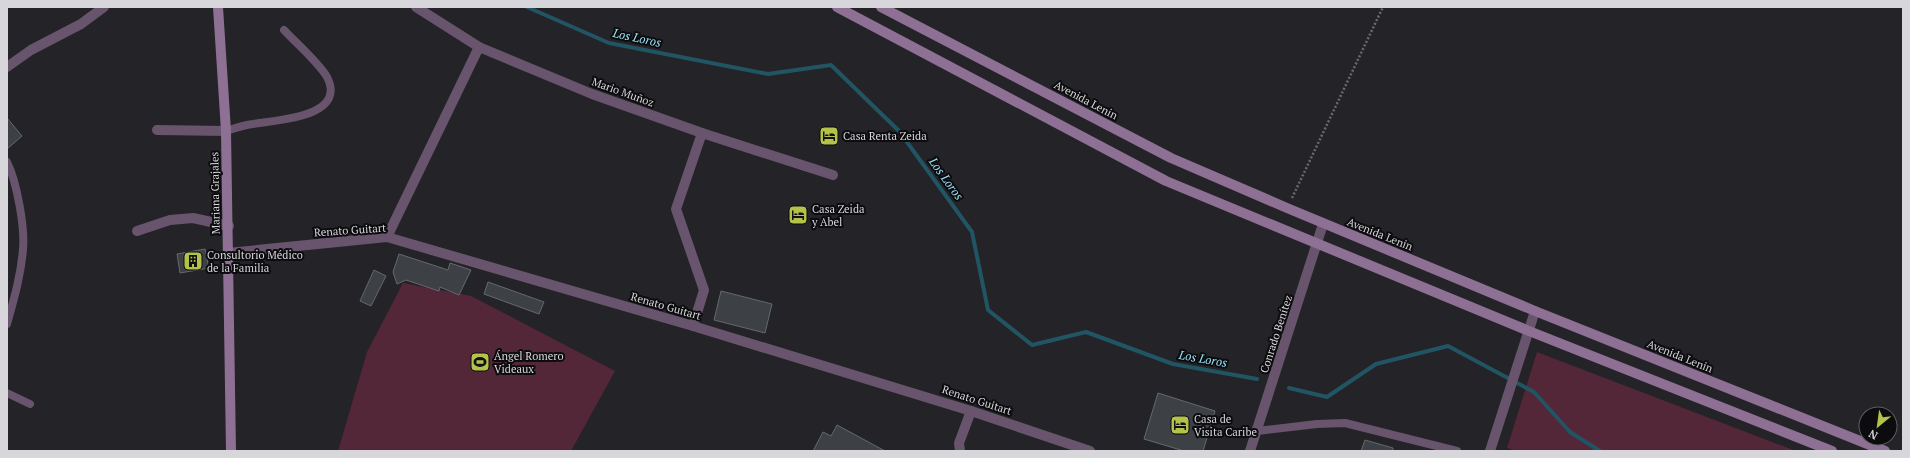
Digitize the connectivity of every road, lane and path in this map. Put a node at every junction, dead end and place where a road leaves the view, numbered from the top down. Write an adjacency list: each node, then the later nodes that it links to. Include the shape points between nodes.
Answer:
1 (104, 7): 9 (street, via 81,24 30,50)
2 (218, 7): 11 (main road, Mariana Grajales)
3 (416, 7): 8 (street, Mario Muñoz)
4 (837, 7): 20 (main road, via 1166,181)
5 (881, 7): 15 (main road, Avenida Lenin, via 1171,158)
6 (1383, 7): 15 (path)
7 (284, 30): 11 (lane, via 324,74 330,90 326,102 297,118 252,124)
8 (479, 47): 12 (street, Mario Muñoz, via 592,94); 19 (street)
9 (7, 67)
10 (157, 130): 11 (street)
11 (226, 131): 17 (main road, Mariana Grajales)
12 (702, 133): 14 (street, Mario Muñoz); 24 (street, via 676,209 704,290)
13 (7, 162): 23 (lane, via 19,195 23,248)
14 (833, 175)
15 (1287, 208): 16 (main road, Avenida Lenin)
16 (1323, 224): 20 (street, Conrado Benítez); 22 (main road, Avenida Lenin)
17 (229, 226): 18 (street, via 193,218 170,220); 21 (main road, Mariana Grajales)
18 (137, 231)
19 (387, 237): 21 (street, Renato Guitart); 24 (street, Renato Guitart)
20 (1317, 245): 25 (main road); 29 (street, Conrado Benítez)
21 (228, 253): 30 (main road, Mariana Grajales)
22 (1535, 311): 25 (street); 37 (main road, Avenida Lenin)
23 (7, 324)
24 (693, 326): 28 (street, Renato Guitart)
25 (1529, 331): 35 (street); 36 (main road)
26 (7, 393): 27 (lane)
27 (30, 404)
28 (971, 411): 31 (street, via 959,443); 32 (street, Renato Guitart)
29 (1257, 431): 33 (street, Conrado Benítez); 34 (lane, via 1345,423)
30 (232, 451)
31 (960, 451)
32 (1090, 451)
33 (1250, 451)
34 (1457, 451)
35 (1490, 451)
36 (1832, 451)
37 (1885, 451)

